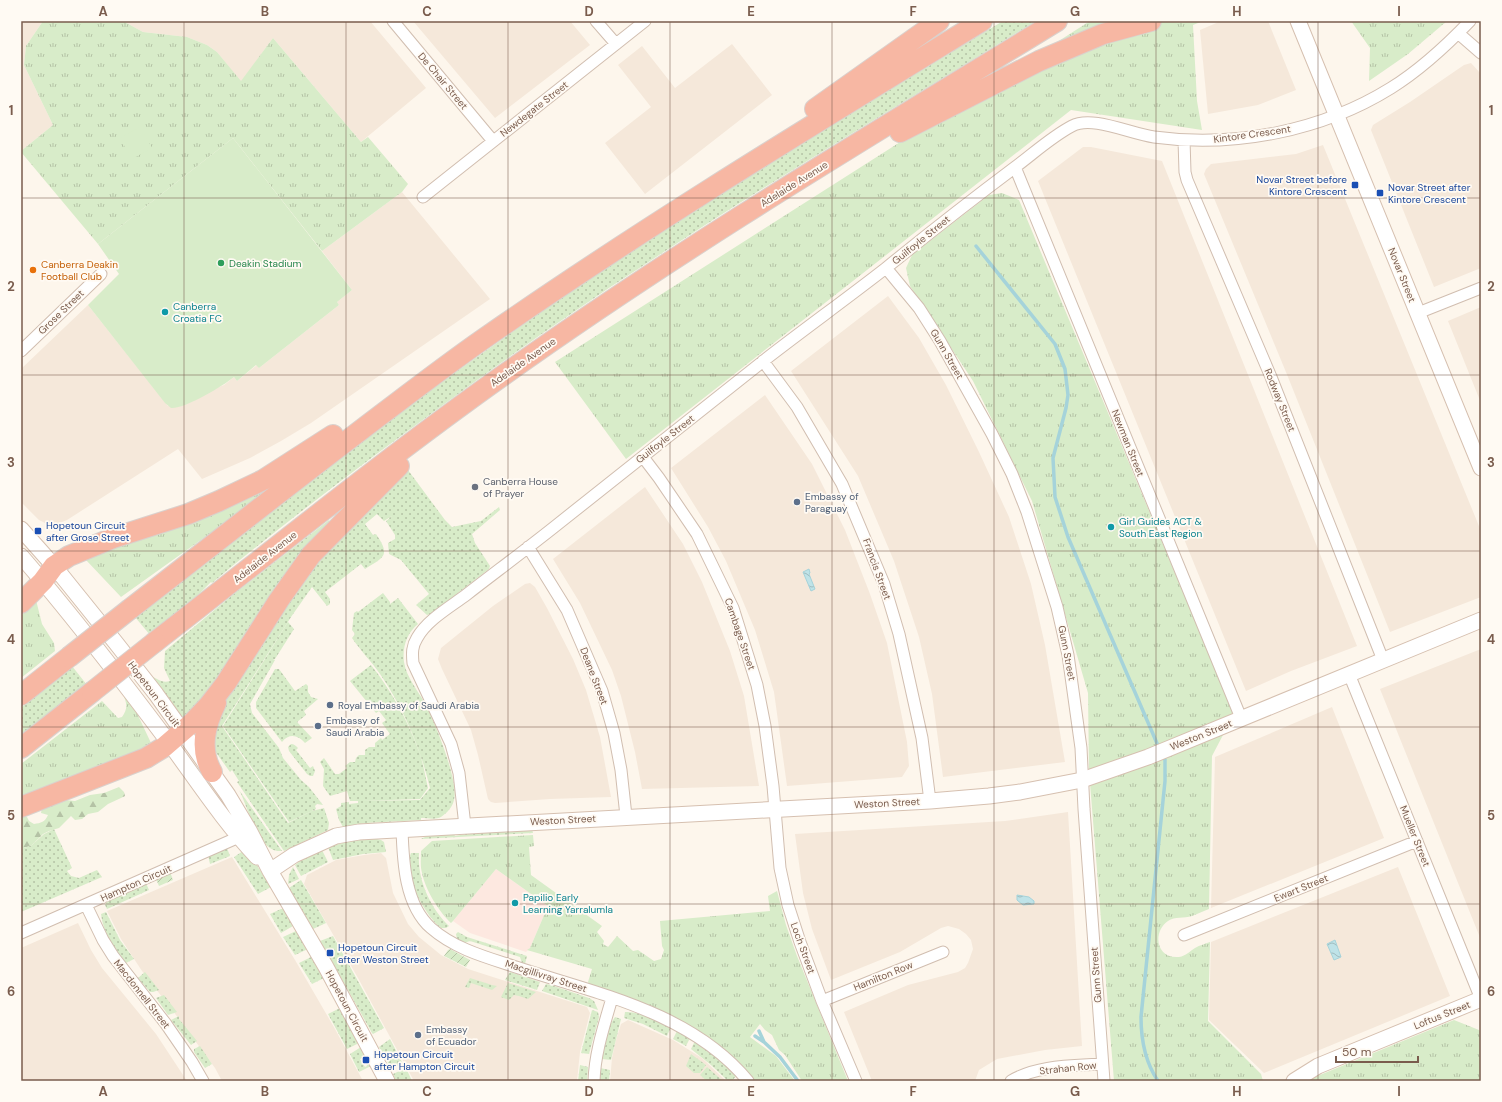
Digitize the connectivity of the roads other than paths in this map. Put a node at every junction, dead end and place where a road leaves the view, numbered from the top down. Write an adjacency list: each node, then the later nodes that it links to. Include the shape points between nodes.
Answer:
1 (393, 21): 18 (street, De Chair Street)
2 (596, 21): 12 (street)
3 (645, 21): 12 (street, Newdegate Street)
4 (939, 21): 20 (highway, via 762,146)
5 (982, 21): 20 (highway)
6 (1057, 21): 22 (highway, Adelaide Avenue)
7 (1151, 21): 22 (highway, via 1103,34 1039,61 896,135 807,187)
8 (1298, 21): 14 (street, Novar Street)
9 (1309, 21): 14 (street, Novar Street)
10 (1470, 21): 11 (street, Kintore Crescent)
11 (1458, 33): 13 (street); 15 (street, Kintore Crescent, via 1433,57 1403,80 1371,100)
12 (616, 44): 18 (street, Newdegate Street)
13 (1481, 53)
14 (1324, 83): 15 (street, Novar Street)
15 (1337, 115): 17 (street, Kintore Crescent, via 1297,128 1267,134 1213,140); 26 (street, Novar Street)
16 (1075, 124): 17 (street, Kintore Crescent, via 1092,123 1140,135); 19 (street, Guilfoyle Street)
17 (1184, 140): 39 (street, Rodway Street, via 1187,180 1271,377)
18 (493, 141): 21 (street, Newdegate Street)
19 (1015, 167): 23 (street, Guilfoyle Street); 43 (street, Newman Street)
20 (710, 189): 27 (highway)
21 (423, 197)
22 (759, 205): 30 (highway, Adelaide Avenue, via 633,286)
23 (886, 268): 29 (street, Guilfoyle Street); 47 (street, Gunn Street, via 919,308 940,341 1005,461 1027,512 1057,607 1068,655 1081,748)
24 (101, 274): 28 (street, Grose Street)
25 (1481, 288): 26 (street)
26 (1418, 313): 32 (street, Novar Street)
27 (479, 341): 36 (highway, via 413,381 305,454 248,487 188,514 83,550 63,559); 42 (highway, bridge, via 314,465)
28 (21, 351)
29 (764, 361): 31 (street, Guilfoyle Street); 48 (street, Francis Street, via 797,407 842,484 884,584 899,634 922,738)
30 (462, 406): 41 (highway, via 382,482 311,555); 45 (highway, Adelaide Avenue, bridge, via 381,466)
31 (643, 457): 34 (street, Guilfoyle Street); 50 (street, Cambage Street, via 697,534 733,608 758,692 771,762)
32 (1480, 461)
33 (21, 529): 36 (street, Hopetoun Circuit)
34 (528, 547): 51 (street, Deane Street, via 568,610 602,691 614,733); 52 (street, Guilfoyle Street, via 427,626 418,636 412,649 413,662 419,677 451,744 459,773)
35 (21, 556): 36 (street, Hopetoun Circuit)
36 (48, 574): 37 (highway); 44 (street, Hopetoun Circuit, via 116,643)
37 (21, 603)
38 (1481, 620): 39 (street, Weston Street)
39 (1383, 660): 40 (street, Weston Street)
40 (1349, 674): 43 (street, Weston Street); 55 (street, Mueller Street)
41 (226, 683): 44 (highway, via 209,705); 46 (highway, via 210,716 205,738 204,749)
42 (21, 696)
43 (1241, 718): 47 (street, Weston Street, via 1148,757)
44 (176, 737): 46 (street, Hopetoun Circuit); 49 (highway, via 146,758); 54 (street, Hopetoun Circuit, via 220,814)
45 (21, 748)
46 (212, 772): 54 (street, Hopetoun Circuit, via 228,795)
47 (1082, 780): 48 (street, Weston Street, via 1020,792); 64 (street, Gunn Street)
48 (930, 801): 50 (street, Weston Street)
49 (21, 807)
50 (775, 809): 51 (street, Weston Street); 63 (street, Loch Street, via 780,868 788,905)
51 (626, 816): 52 (street, Weston Street)
52 (466, 826): 53 (street, Weston Street)
53 (402, 830): 56 (street, Weston Street, via 336,836 294,855); 61 (street, Macgillivray Street, via 406,879 416,907 431,928 457,946)
54 (244, 834): 56 (street, Hopetoun Circuit); 57 (street, Hampton Circuit)
55 (1417, 841): 59 (street, Ewart Street); 62 (street, Mueller Street)
56 (270, 871): 66 (street, Hopetoun Circuit, via 326,966)
57 (86, 905): 58 (street, Hampton Circuit); 65 (street, Macdonnell Street, via 113,956 166,1024)
58 (21, 933)
59 (1184, 935)
60 (943, 952): 63 (street, Hamilton Row)
61 (612, 998): 67 (street, via 594,1064); 68 (street, Macgillivray Street, via 660,1016 695,1034 729,1060)
62 (1481, 999): 72 (street, Loftus Street, via 1318,1066)
63 (822, 1001): 69 (street, Loch Street)
64 (1102, 1064): 70 (street, Strahan Row, via 1035,1071); 71 (street, Gunn Street)
65 (203, 1081)
66 (387, 1081)
67 (594, 1081)
68 (748, 1081)
69 (856, 1081)
70 (1011, 1081)
71 (1104, 1081)
72 (1294, 1081)

